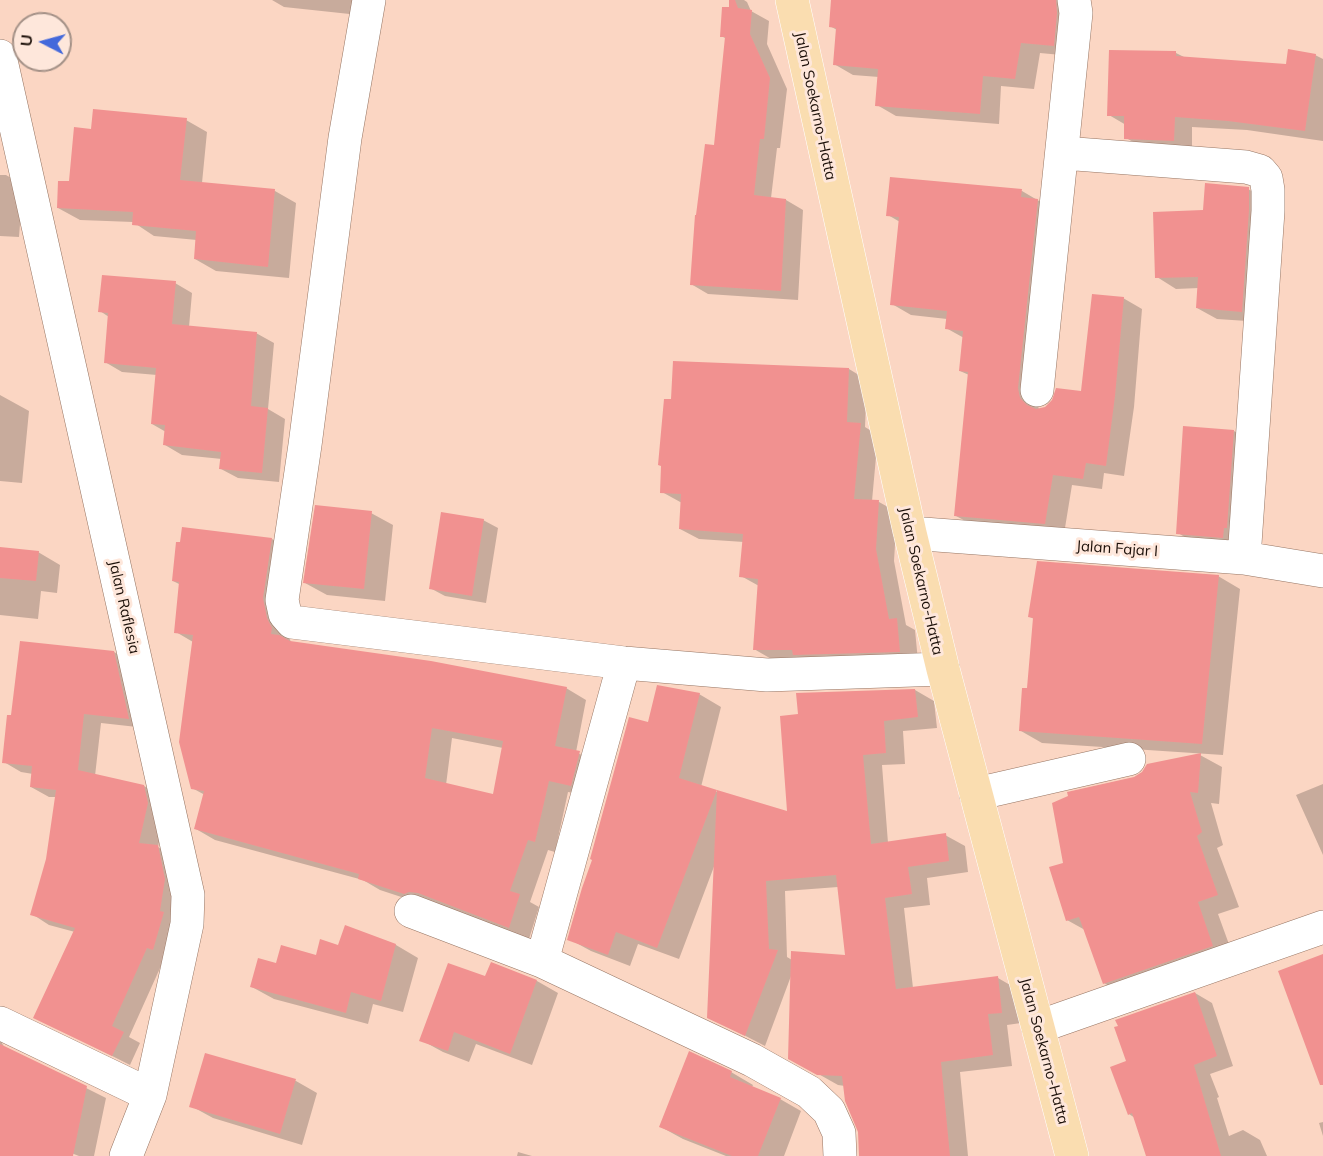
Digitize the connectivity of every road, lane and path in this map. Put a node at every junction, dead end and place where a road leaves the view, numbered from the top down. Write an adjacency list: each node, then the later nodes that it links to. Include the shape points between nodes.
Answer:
1 (369, 0): 10 (street, via 345,138 282,600 285,614 291,622)
2 (792, 0): 7 (main road, Jalan Soekarno-Hatta)
3 (1074, 0): 5 (street)
4 (0, 56): 19 (street, Jalan Raflesia, via 188,895 187,924)
5 (1063, 153): 6 (street); 8 (street, via 1246,167 1260,171 1266,178 1268,211)
6 (1037, 390)
7 (910, 534): 8 (street, Jalan Fajar I); 11 (main road, Jalan Soekarno-Hatta)
8 (1244, 558): 9 (street, Jalan Fajar I)
9 (1323, 571)
10 (624, 663): 11 (street, via 767,675); 16 (street)
11 (943, 669): 13 (main road, Jalan Soekarno-Hatta)
12 (1129, 759): 13 (street)
13 (976, 794): 18 (main road, Jalan Soekarno-Hatta)
14 (411, 911): 16 (street)
15 (1323, 927): 18 (street)
16 (542, 961): 21 (street, via 752,1060 809,1092 829,1111 839,1133)
17 (0, 1023): 19 (street)
18 (1038, 1027): 22 (main road, Jalan Soekarno-Hatta)
19 (150, 1095): 20 (street, Jalan Raflesia)
20 (126, 1156)
21 (840, 1156)
22 (1072, 1156)

